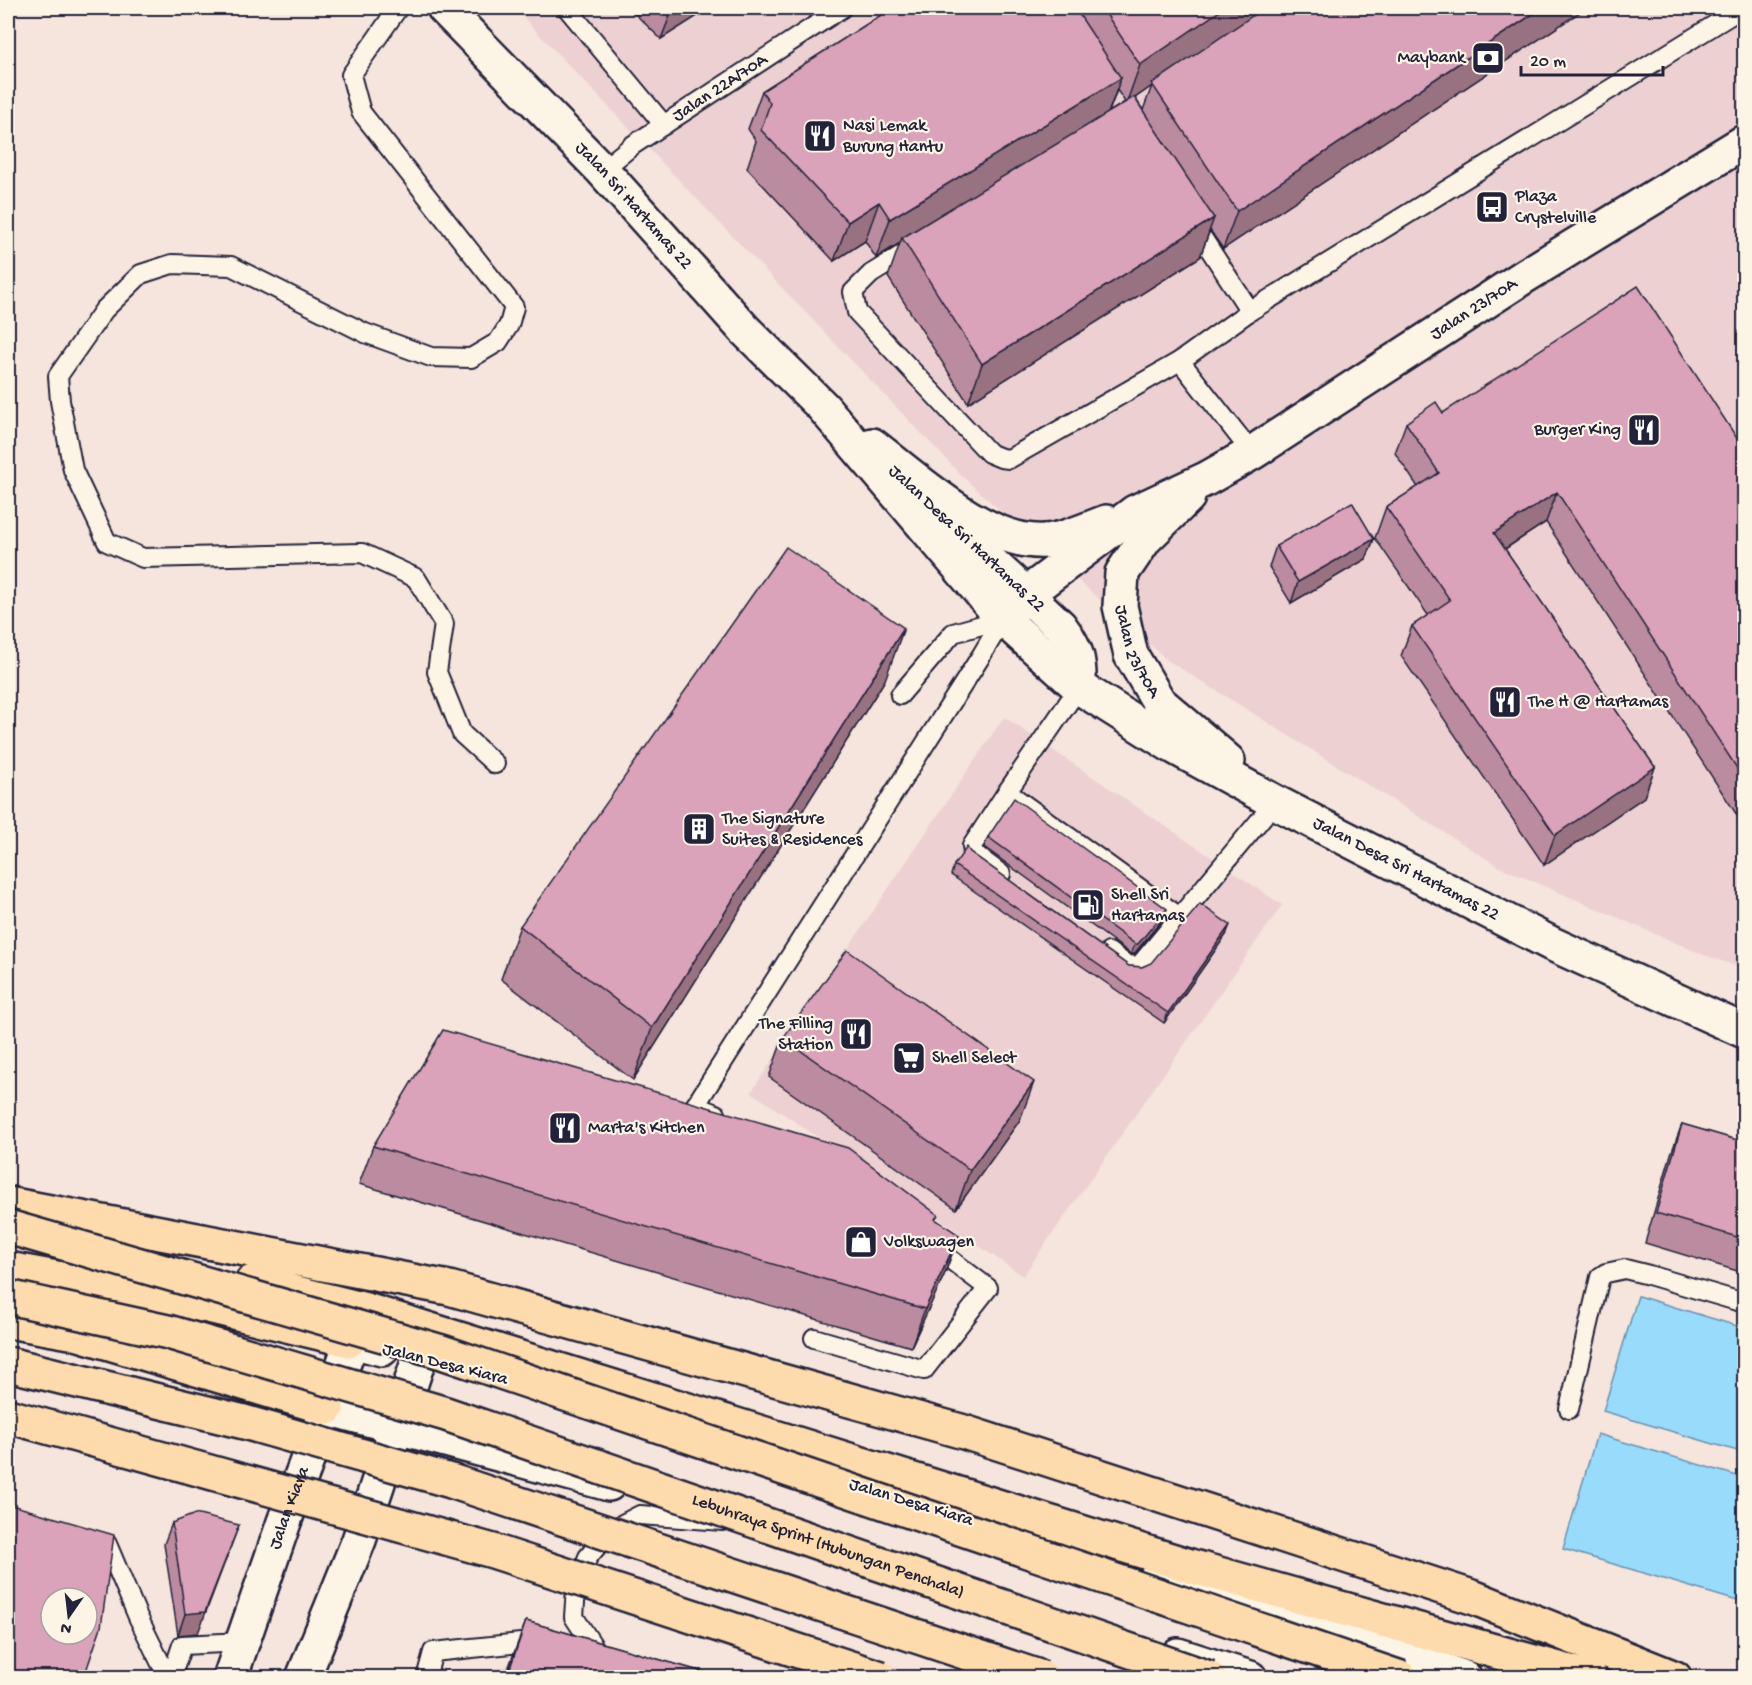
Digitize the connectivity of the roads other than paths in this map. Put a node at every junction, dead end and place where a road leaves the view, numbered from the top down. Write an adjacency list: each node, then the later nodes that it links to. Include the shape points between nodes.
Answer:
1 (398, 8): 21 (lane, via 351,75 361,112 514,307 498,342 471,358 431,357 365,333 231,266 172,264 141,274 104,310 58,376 60,400 73,470 107,542 143,558 362,553 416,578 444,624 437,672 462,734)
2 (444, 8): 8 (street, Jalan Sri Hartamas 22)
3 (567, 8): 6 (lane)
4 (842, 8): 6 (lane, Jalan 22A/70A)
5 (1742, 8): 11 (lane)
6 (664, 125): 8 (lane, Jalan 22A/70A)
7 (1743, 145): 14 (street, Jalan 23/70A, via 1525,276)
8 (602, 170): 13 (street, Jalan Sri Hartamas 22, via 744,329)
9 (1180, 205): 11 (lane)
10 (930, 238): 12 (lane, via 871,274 853,292 857,312 989,453 1009,459)
11 (1250, 311): 12 (lane)
12 (1180, 361): 14 (lane)
13 (823, 407): 16 (street, Jalan Sri Hartamas 22, via 966,516 1012,538 1045,541); 17 (street, Jalan Desa Sri Hartamas 22); 18 (street, Jalan Sri Hartamas 22)
14 (1252, 453): 15 (street, Jalan 23/70A)
15 (1206, 479): 16 (street, Jalan 23/70A); 23 (street, Jalan 23/70A, via 1145,539 1122,573 1122,616 1131,655 1160,702)
16 (1135, 512): 17 (street, Jalan 23/70A)
17 (1026, 594): 18 (street, Jalan 23/70A); 19 (street, Jalan Desa Sri Hartamas 22, via 1074,645 1080,666)
18 (1003, 619): 19 (street, Jalan Desa Sri Hartamas 22); 20 (lane, via 953,633); 28 (lane, via 695,1106)
19 (1079, 687): 22 (lane); 23 (street, Jalan Desa Sri Hartamas 22, via 1169,744)
20 (900, 695)
21 (495, 764)
22 (1007, 792): 24 (lane, via 972,846 972,853); 25 (lane)
23 (1275, 802): 25 (lane); 27 (street, Jalan Desa Sri Hartamas 22, via 1552,944)
24 (1011, 881)
25 (1178, 916): 26 (lane, via 1139,966 1127,965)
26 (1098, 944)
27 (1744, 1031)
28 (737, 1122)
29 (8, 1204): 61 (highway, via 449,1288 964,1432 1474,1598)
30 (8, 1227): 58 (highway, bridge, via 442,1352)
31 (913, 1231): 37 (lane, via 988,1288 924,1370)
32 (8, 1233): 60 (highway, bridge, via 150,1257 366,1310 1190,1566)
33 (8, 1269): 38 (highway, via 208,1306)
34 (8, 1297): 56 (highway, Lebuhraya Sprint (Hubungan Penchala), bridge, via 168,1332 446,1414)
35 (1744, 1303): 42 (lane, via 1624,1269 1606,1273 1600,1277)
36 (8, 1321): 41 (highway, via 76,1333)
37 (814, 1338)
38 (352, 1341): 39 (street, Jalan Desa Kiara); 41 (street, Jalan Kiara)
39 (419, 1359): 44 (street); 59 (street, Jalan Desa Kiara, via 512,1382 887,1495)
40 (8, 1364): 55 (highway, bridge, via 244,1422 451,1481)
41 (327, 1408): 44 (street); 47 (street, Jalan Kiara)
42 (1569, 1409)
43 (8, 1416): 54 (highway, bridge, via 493,1551)
44 (397, 1427): 45 (street); 52 (street, via 358,1540)
45 (749, 1522): 49 (lane, via 639,1515 611,1530 588,1557 576,1588 574,1617 611,1666); 57 (street, via 850,1550)
46 (74, 1535): 50 (lane, via 107,1544 138,1617)
47 (243, 1642): 50 (lane, via 182,1646); 51 (street, Jalan Kiara)
48 (563, 1652): 53 (lane, via 530,1642 433,1652)
49 (584, 1658)
50 (170, 1677)
51 (230, 1677)
52 (303, 1677)
53 (426, 1677)
54 (881, 1677)
55 (1042, 1677)
56 (1209, 1677)
57 (1250, 1677)
58 (1401, 1677)
59 (1465, 1677)
60 (1591, 1677)
61 (1675, 1677)

